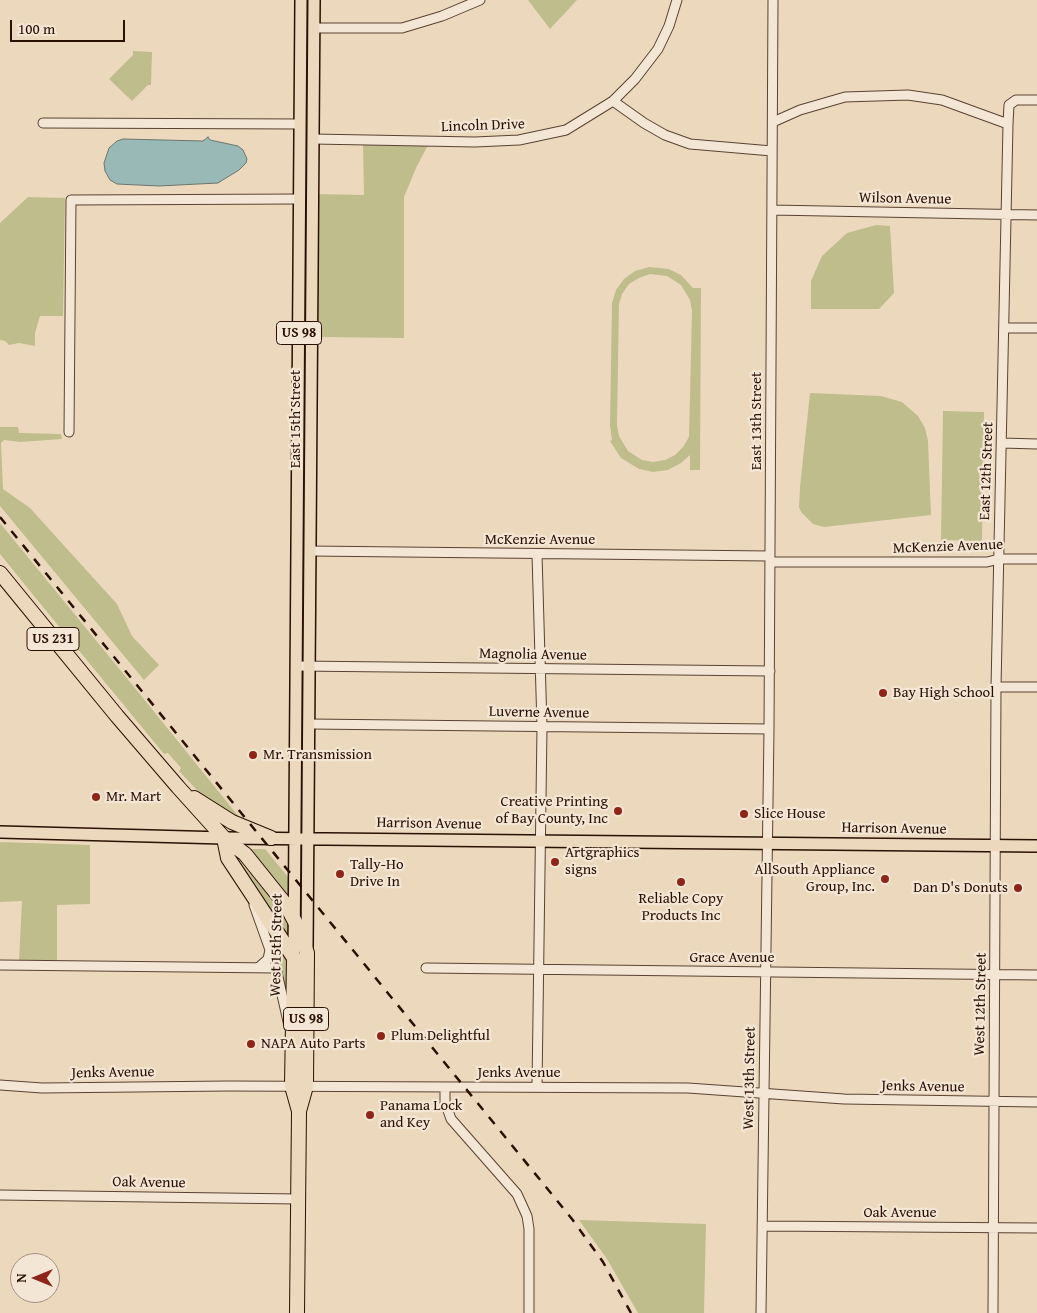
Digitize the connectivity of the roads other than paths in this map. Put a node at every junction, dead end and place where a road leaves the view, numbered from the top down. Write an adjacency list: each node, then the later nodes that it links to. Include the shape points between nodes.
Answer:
1 (301, 0): 6 (main road, East 15th Street / US 98)
2 (314, 0): 7 (main road, East 15th Street / US 98)
3 (480, 0): 7 (street, via 402,28)
4 (677, 0): 9 (street, Lincoln Drive, via 658,49 635,79)
5 (773, 0): 10 (street, East 13th Street)
6 (301, 28): 7 (main road); 12 (main road, East 15th Street / US 98)
7 (314, 28): 13 (main road, East 15th Street / US 98)
8 (1037, 100): 14 (street, East 12th Street, via 1016,100 1009,105)
9 (612, 101): 16 (street, Lincoln Drive, via 566,130 520,140); 17 (street, via 665,135 690,144)
10 (773, 122): 14 (street, via 845,97 908,95 942,100); 17 (street, East 13th Street)
11 (43, 123): 12 (street)
12 (300, 124): 13 (main road); 15 (main road, East 15th Street / US 98)
13 (313, 124): 16 (main road, East 15th Street / US 98)
14 (1008, 124): 21 (street, East 12th Street)
15 (300, 139): 16 (main road); 18 (main road, East 15th Street / US 98)
16 (313, 139): 19 (main road, East 15th Street / US 98)
17 (772, 151): 20 (street, East 13th Street)
18 (299, 199): 19 (main road); 23 (main road, East 15th Street / US 98); 29 (street, via 71,200)
19 (313, 200): 24 (main road, East 15th Street / US 98)
20 (772, 210): 21 (street, Wilson Avenue); 37 (street, East 13th Street)
21 (1006, 215): 22 (street, Wilson Avenue); 25 (street, East 12th Street)
22 (1037, 215)
23 (299, 263): 24 (main road); 27 (main road, East 15th Street / US 98)
24 (312, 263): 28 (main road, East 15th Street / US 98)
25 (1004, 328): 26 (street); 32 (street, East 12th Street)
26 (1037, 328)
27 (298, 346): 28 (main road); 30 (main road, East 15th Street / US 98)
28 (312, 346): 31 (main road, East 15th Street / US 98)
29 (69, 432)
30 (298, 440): 31 (main road); 34 (main road, East 15th Street / US 98)
31 (311, 440): 35 (main road, East 15th Street / US 98)
32 (1002, 443): 33 (street); 38 (street, East 12th Street)
33 (1037, 444)
34 (297, 551): 35 (main road); 41 (main road, East 15th Street / US 98)
35 (310, 551): 36 (street, McKenzie Avenue); 42 (main road, East 15th Street / US 98)
36 (537, 554): 37 (street, McKenzie Avenue); 43 (street)
37 (770, 559): 38 (street, McKenzie Avenue, via 987,562); 44 (street, East 13th Street)
38 (999, 559): 39 (street, McKenzie Avenue); 45 (street, East 12th Street)
39 (1037, 559)
40 (0, 573): 51 (highway, US 231)
41 (296, 666): 42 (street, Magnolia Avenue); 47 (main road, East 15th Street / US 98)
42 (309, 666): 43 (street, Magnolia Avenue); 48 (main road, East 15th Street / US 98)
43 (541, 670): 44 (street, Magnolia Avenue); 49 (street)
44 (770, 671): 50 (street, East 13th Street)
45 (996, 687): 46 (street); 59 (street, East 12th Street)
46 (1037, 687)
47 (296, 724): 48 (main road); 55 (main road, East 15th Street / US 98)
48 (309, 724): 49 (street, Luverne Avenue); 56 (main road, East 15th Street / US 98)
49 (542, 727): 50 (street, Luverne Avenue); 57 (street)
50 (769, 729): 58 (street, East 13th Street)
51 (178, 787): 53 (highway, US 231); 54 (highway, via 226,819)
52 (0, 832): 53 (main road, Harrison Avenue)
53 (224, 838): 54 (main road, Harrison Avenue); 61 (highway, via 228,858); 62 (highway, via 245,854)
54 (271, 838): 55 (main road, Harrison Avenue)
55 (295, 838): 56 (main road, Harrison Avenue); 62 (main road, West 15th Street / US 98)
56 (308, 838): 57 (main road, Harrison Avenue); 63 (main road, West 15th Street / US 98)
57 (541, 840): 58 (main road, Harrison Avenue); 68 (street)
58 (767, 843): 59 (main road, Harrison Avenue); 69 (street, West 13th Street)
59 (996, 845): 60 (main road, Harrison Avenue); 70 (street, West 12th Street)
60 (1037, 846)
61 (247, 886): 64 (highway); 66 (street, via 270,950 268,959)
62 (294, 918): 63 (highway); 64 (main road, West 15th Street / US 98)
63 (307, 953): 74 (highway, West 15th Street / US 98)
64 (294, 958): 72 (highway, West 15th Street / US 98)
65 (0, 965): 66 (street)
66 (259, 967): 72 (street, via 276,968)
67 (426, 968): 68 (street, Grace Avenue)
68 (539, 970): 69 (street, Grace Avenue); 76 (street)
69 (766, 972): 70 (street, Grace Avenue); 77 (street, West 13th Street)
70 (995, 975): 71 (street, Grace Avenue); 78 (street, West 12th Street)
71 (1037, 975)
72 (293, 1043): 74 (highway, West 15th Street / US 98)
73 (0, 1084): 74 (street, Jenks Avenue, via 42,1088)
74 (299, 1086): 75 (street, Jenks Avenue); 81 (highway, West 15th Street / US 98)
75 (445, 1087): 76 (street, Jenks Avenue); 86 (street, via 445,1102 451,1119 516,1194 527,1216 530,1229)
76 (537, 1087): 77 (street, Jenks Avenue, via 688,1088)
77 (764, 1093): 78 (street, Jenks Avenue, via 844,1099); 82 (street, West 13th Street)
78 (994, 1101): 79 (street, Jenks Avenue); 83 (street, West 12th Street)
79 (1037, 1102)
80 (0, 1195): 81 (street, Oak Avenue)
81 (298, 1200): 85 (highway, West 15th Street / US 98)
82 (762, 1226): 83 (street, Oak Avenue); 87 (street, West 13th Street)
83 (994, 1228): 84 (street, Oak Avenue); 88 (street, West 12th Street)
84 (1037, 1228)
85 (297, 1313)
86 (529, 1313)
87 (761, 1313)
88 (993, 1313)

